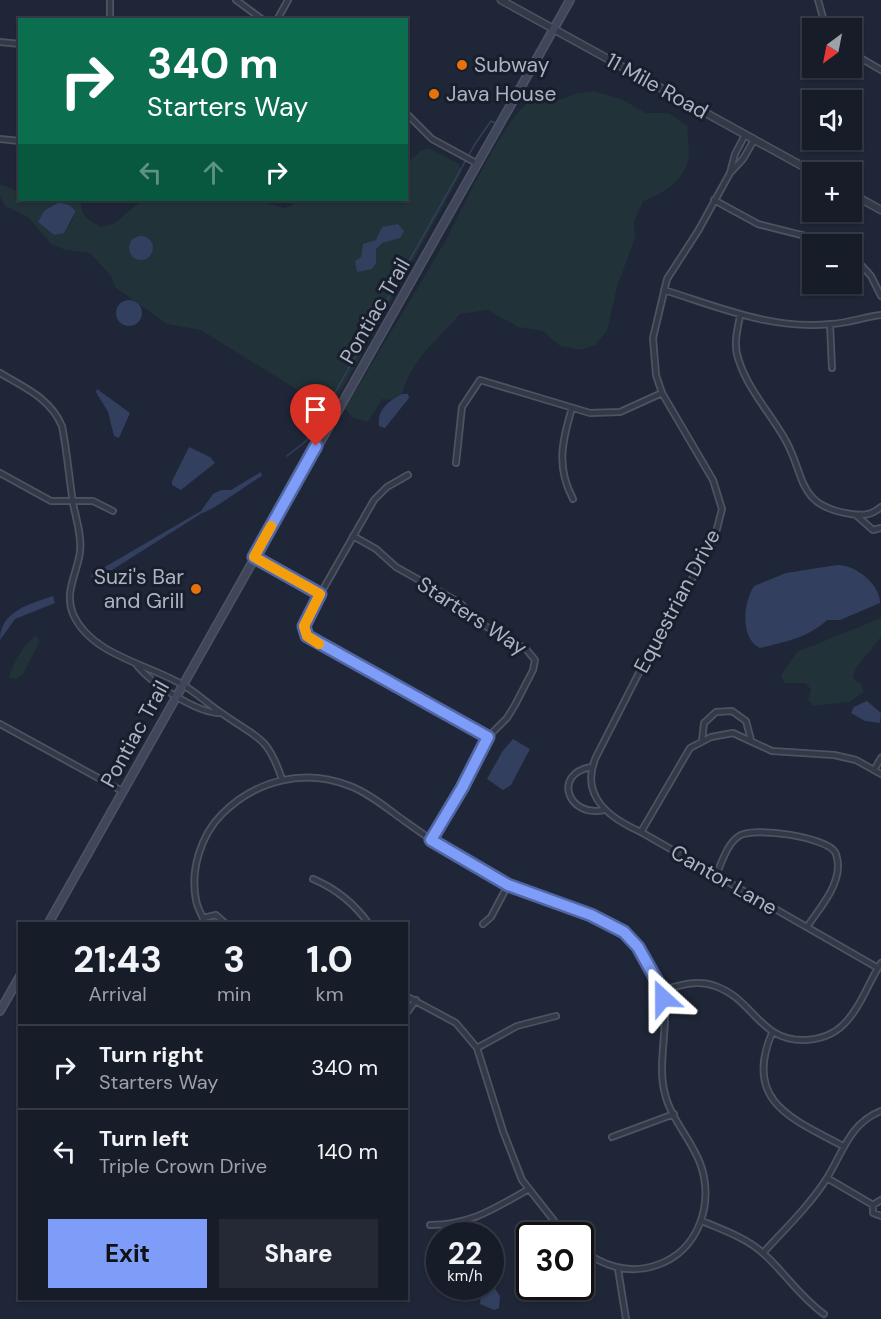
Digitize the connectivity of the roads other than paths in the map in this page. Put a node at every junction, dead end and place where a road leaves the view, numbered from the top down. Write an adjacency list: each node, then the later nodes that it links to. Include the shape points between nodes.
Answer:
1 (110, 0): 7 (street)
2 (236, 0): 8 (street)
3 (288, 0): 9 (street)
4 (501, 0): 11 (street, 11 Mile Road)
5 (570, 0): 11 (main road, Pontiac Trail)
6 (818, 0): 10 (street)
7 (110, 18)
8 (260, 18)
9 (278, 18)
10 (823, 18)
11 (554, 29): 18 (street, 11 Mile Road); 22 (main road, Pontiac Trail)
12 (0, 42): 13 (street)
13 (18, 44)
14 (862, 59): 16 (street)
15 (881, 63): 16 (street)
16 (879, 69)
17 (408, 115): 22 (street, via 432,139)
18 (745, 135): 20 (street, 11 Mile Road); 24 (street, Equestrian Drive)
19 (0, 139): 21 (street)
20 (754, 140): 23 (street, 11 Mile Road); 24 (street, Equestrian Drive)
21 (18, 141)
22 (478, 164): 49 (main road, Pontiac Trail)
23 (802, 166)
24 (730, 173): 26 (street, Equestrian Drive)
25 (862, 200): 27 (street)
26 (714, 201): 28 (street, via 758,224); 30 (street, Equestrian Drive)
27 (881, 210)
28 (804, 234)
29 (862, 266): 31 (street)
30 (664, 290): 33 (street); 37 (street, Equestrian Drive, via 653,338 656,375)
31 (881, 296)
32 (881, 315): 34 (street)
33 (740, 316): 34 (street, via 773,322); 46 (street, via 735,342 738,360 786,442 805,490 836,512)
34 (830, 324): 35 (street)
35 (832, 368)
36 (0, 373): 43 (street, via 39,396 57,414 64,435)
37 (662, 393): 38 (street, via 620,412 590,413); 60 (street, Equestrian Drive, via 713,480 722,509 714,540)
38 (572, 408): 39 (street, via 480,380 462,407); 42 (street, via 561,444 561,468)
39 (456, 463)
40 (0, 473): 43 (street, via 51,501)
41 (408, 476): 48 (street, via 380,493)
42 (573, 499)
43 (73, 502): 45 (street, via 93,501); 51 (street, via 81,542 70,589 73,613 88,636)
44 (881, 507): 46 (street, via 867,515)
45 (113, 511)
46 (856, 515): 47 (street, via 873,530)
47 (881, 528)
48 (353, 536): 50 (street); 56 (street, Starters Way, via 396,567 460,603 480,623 532,655 533,670 515,705)
49 (254, 557): 50 (street); 52 (main road, Pontiac Trail)
50 (320, 594): 56 (street, via 304,626 307,636)
51 (136, 664): 52 (street); 53 (street, via 142,673)
52 (182, 684): 53 (main road, Pontiac Trail); 54 (street)
53 (176, 695): 54 (street, via 212,714); 64 (main road, Pontiac Trail)
54 (221, 713): 63 (street, via 260,738 272,751)
55 (0, 724): 64 (street)
56 (488, 737): 68 (street, Starters Way)
57 (751, 740): 58 (street, via 733,733); 58 (street, via 746,721 732,711 716,712 704,723); 61 (street, via 772,752 834,755 856,760)
58 (702, 741): 67 (street, via 690,748)
59 (881, 758): 61 (street)
60 (591, 767): 65 (street, Equestrian Drive, via 572,775 568,782); 66 (street, via 595,796)
61 (874, 770): 62 (street)
62 (881, 774)
63 (282, 779): 68 (street, via 328,780 352,786); 72 (street, via 237,799 215,821 205,838 197,856 195,878 196,900)
64 (122, 791): 73 (main road, Pontiac Trail)
65 (571, 798): 66 (street, Cantor Lane, via 583,810)
66 (604, 810): 67 (street, Cantor Lane, via 618,822)
67 (641, 832): 69 (street, Cantor Lane)
68 (431, 840): 71 (street)
69 (716, 875): 78 (street, Cantor Lane); 78 (street, via 729,847 739,836 754,830 822,842 835,852 835,884)
70 (313, 879): 76 (street, via 357,906)
71 (508, 885): 77 (street); 81 (street, via 591,915 624,932 638,947)
72 (203, 918): 74 (street); 75 (street, via 216,915)
73 (49, 922)
74 (204, 922)
75 (224, 922)
76 (368, 922)
77 (483, 924)
78 (807, 927): 79 (street, Cantor Lane)
79 (879, 965): 87 (street, via 852,1015 831,1034 802,1040)
80 (18, 980): 84 (main road)
81 (662, 990): 87 (street, via 688,983 714,985 738,997); 90 (street, via 664,1094)
82 (408, 997): 83 (street)
83 (416, 1000): 85 (street); 88 (street, via 456,1023)
84 (0, 1011)
85 (408, 1011)
86 (556, 1016): 88 (street, via 517,1026)
87 (772, 1033): 92 (street, via 761,1067 770,1096 781,1111)
88 (477, 1048): 94 (street, via 503,1131)
89 (881, 1111): 92 (street, via 869,1116)
90 (674, 1114): 91 (street); 98 (street, via 700,1163 705,1183)
91 (612, 1137)
92 (843, 1146): 93 (street)
93 (827, 1178): 96 (street); 101 (street)
94 (529, 1189): 99 (street); 100 (street)
95 (881, 1200): 96 (street)
96 (873, 1205): 97 (street, via 873,1213)
97 (881, 1216)
98 (702, 1221): 101 (street, via 734,1234); 103 (street, via 677,1255 639,1270)
99 (463, 1222)
100 (555, 1222)
101 (764, 1253): 104 (street, via 797,1291)
102 (594, 1258): 103 (street)
103 (618, 1269): 105 (street)
104 (824, 1314)
105 (626, 1319)

